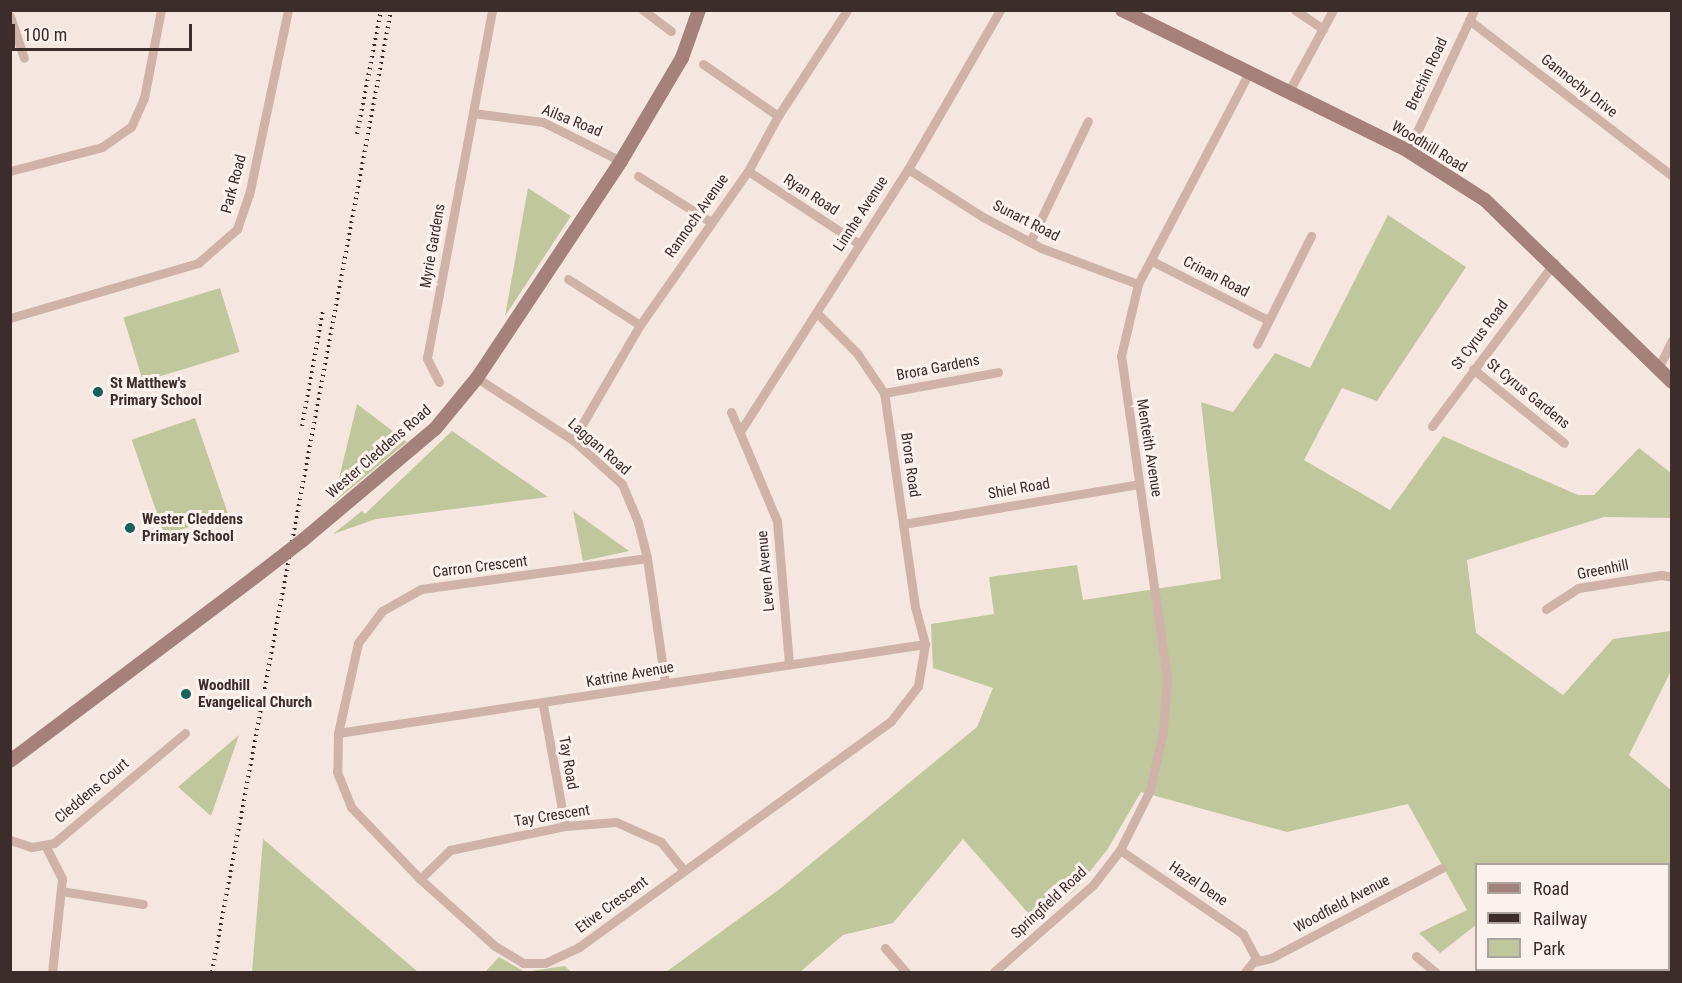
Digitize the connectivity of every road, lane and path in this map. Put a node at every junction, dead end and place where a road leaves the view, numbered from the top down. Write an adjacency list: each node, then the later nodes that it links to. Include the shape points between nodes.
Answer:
1 (161, 10): 26 (street, via 144,98 131,127 102,147)
2 (288, 10): 39 (street, Park Road, via 249,195 237,229 198,263)
3 (492, 10): 20 (street, Myrie Gardens)
4 (643, 10): 15 (street)
5 (699, 10): 24 (street, Wester Cleddens Road, via 682,58)
6 (847, 10): 21 (street, Rannoch Avenue)
7 (1000, 10): 25 (street, Linnhe Avenue)
8 (1294, 10): 14 (street)
9 (1333, 10): 14 (street)
10 (1474, 10): 13 (street, Brechin Road)
11 (1129, 12): 18 (street, Woodhill Road)
12 (10, 16): 16 (street)
13 (1469, 20): 23 (street, Brechin Road); 29 (street, Gannochy Drive)
14 (1323, 29): 19 (street)
15 (671, 31)
16 (24, 58)
17 (703, 64): 21 (street)
18 (1250, 71): 19 (street, Woodhill Road); 34 (street, Menteith Avenue)
19 (1288, 91): 23 (street, Woodhill Road)
20 (473, 113): 24 (street, Ailsa Road, via 543,122); 48 (street, Myrie Gardens, via 427,358)
21 (778, 116): 27 (street, Rannoch Avenue)
22 (1088, 122): 32 (street)
23 (1408, 151): 35 (street, Woodhill Road, via 1485,200)
24 (621, 161): 47 (street, Wester Cleddens Road)
25 (908, 169): 32 (street, Sunart Road); 33 (street, Linnhe Avenue)
26 (10, 171)
27 (747, 171): 30 (street, Rannoch Avenue); 33 (street, Ryan Road)
28 (638, 176): 30 (street)
29 (1671, 176)
30 (711, 222): 41 (street, Rannoch Avenue)
31 (1311, 236): 40 (street)
32 (1030, 242): 37 (street, Sunart Road)
33 (859, 244): 38 (street, Linnhe Avenue)
34 (1152, 261): 37 (street, Menteith Avenue); 40 (street, Crinan Road)
35 (1554, 263): 44 (street, St Cyrus Road); 45 (street, Woodhill Road)
36 (568, 279): 41 (street)
37 (1138, 284): 56 (street, Menteith Avenue, via 1121,356)
38 (817, 313): 50 (street, Brora Road, via 857,353); 53 (street, Linnhe Avenue)
39 (10, 318)
40 (1268, 320): 43 (street)
41 (640, 325): 54 (street, Rannoch Avenue)
42 (1671, 340): 45 (street)
43 (1257, 344)
44 (1473, 369): 52 (street, St Cyrus Road); 55 (street, St Cyrus Gardens)
45 (1658, 369): 49 (street, Woodhill Road)
46 (998, 372): 50 (street, Brora Gardens)
47 (477, 378): 54 (street, Laggan Road); 67 (street, Wester Cleddens Road, bridge, via 435,429 303,540)
48 (439, 382)
49 (1671, 382)
50 (885, 393): 57 (street, Brora Road)
51 (731, 412): 53 (street, Leven Avenue)
52 (1432, 426)
53 (741, 430): 62 (street, Leven Avenue, via 777,521)
54 (573, 440): 58 (street, Laggan Road, via 622,484)
55 (1564, 443)
56 (1139, 484): 57 (street, Shiel Road); 71 (street, Menteith Avenue, via 1167,678 1150,790)
57 (903, 524): 61 (street, Brora Road, via 915,607)
58 (647, 558): 63 (street, Laggan Road); 66 (street, Carron Crescent, via 421,589 382,611 358,643)
59 (1671, 577): 60 (street, Greenhill, via 1661,575 1578,588)
60 (1546, 609)
61 (925, 644): 62 (street, Katrine Avenue); 73 (street, Etive Crescent, via 918,686 891,721)
62 (789, 665): 63 (street, Katrine Avenue)
63 (665, 683): 64 (street, Katrine Avenue)
64 (543, 705): 66 (street, Katrine Avenue); 68 (street, Tay Road)
65 (184, 733): 70 (street, Cleddens Court, via 54,843)
66 (339, 733): 74 (street, Etive Crescent, via 337,772 351,807)
67 (10, 761)
68 (565, 826): 73 (street, Tay Crescent, via 615,822 661,843); 74 (street, Tay Crescent, via 450,850)
69 (10, 840): 70 (street, via 32,848)
70 (45, 845): 75 (street, via 62,879)
71 (1120, 850): 79 (street, Hazel Dene, via 1232,925 1252,950); 82 (street, Springfield Road, via 1068,910)
72 (1442, 868): 79 (street, Woodfield Avenue, via 1271,958)
73 (684, 870): 74 (street, Etive Crescent, via 579,947 545,963 523,963 495,946)
74 (420, 879)
75 (61, 891): 76 (street); 80 (street)
76 (142, 904)
77 (885, 948): 81 (street)
78 (1416, 956): 84 (street)
79 (1254, 962): 83 (street, Woodfield Avenue)
80 (52, 972)
81 (906, 972)
82 (994, 972)
83 (1245, 972)
84 (1435, 972)

